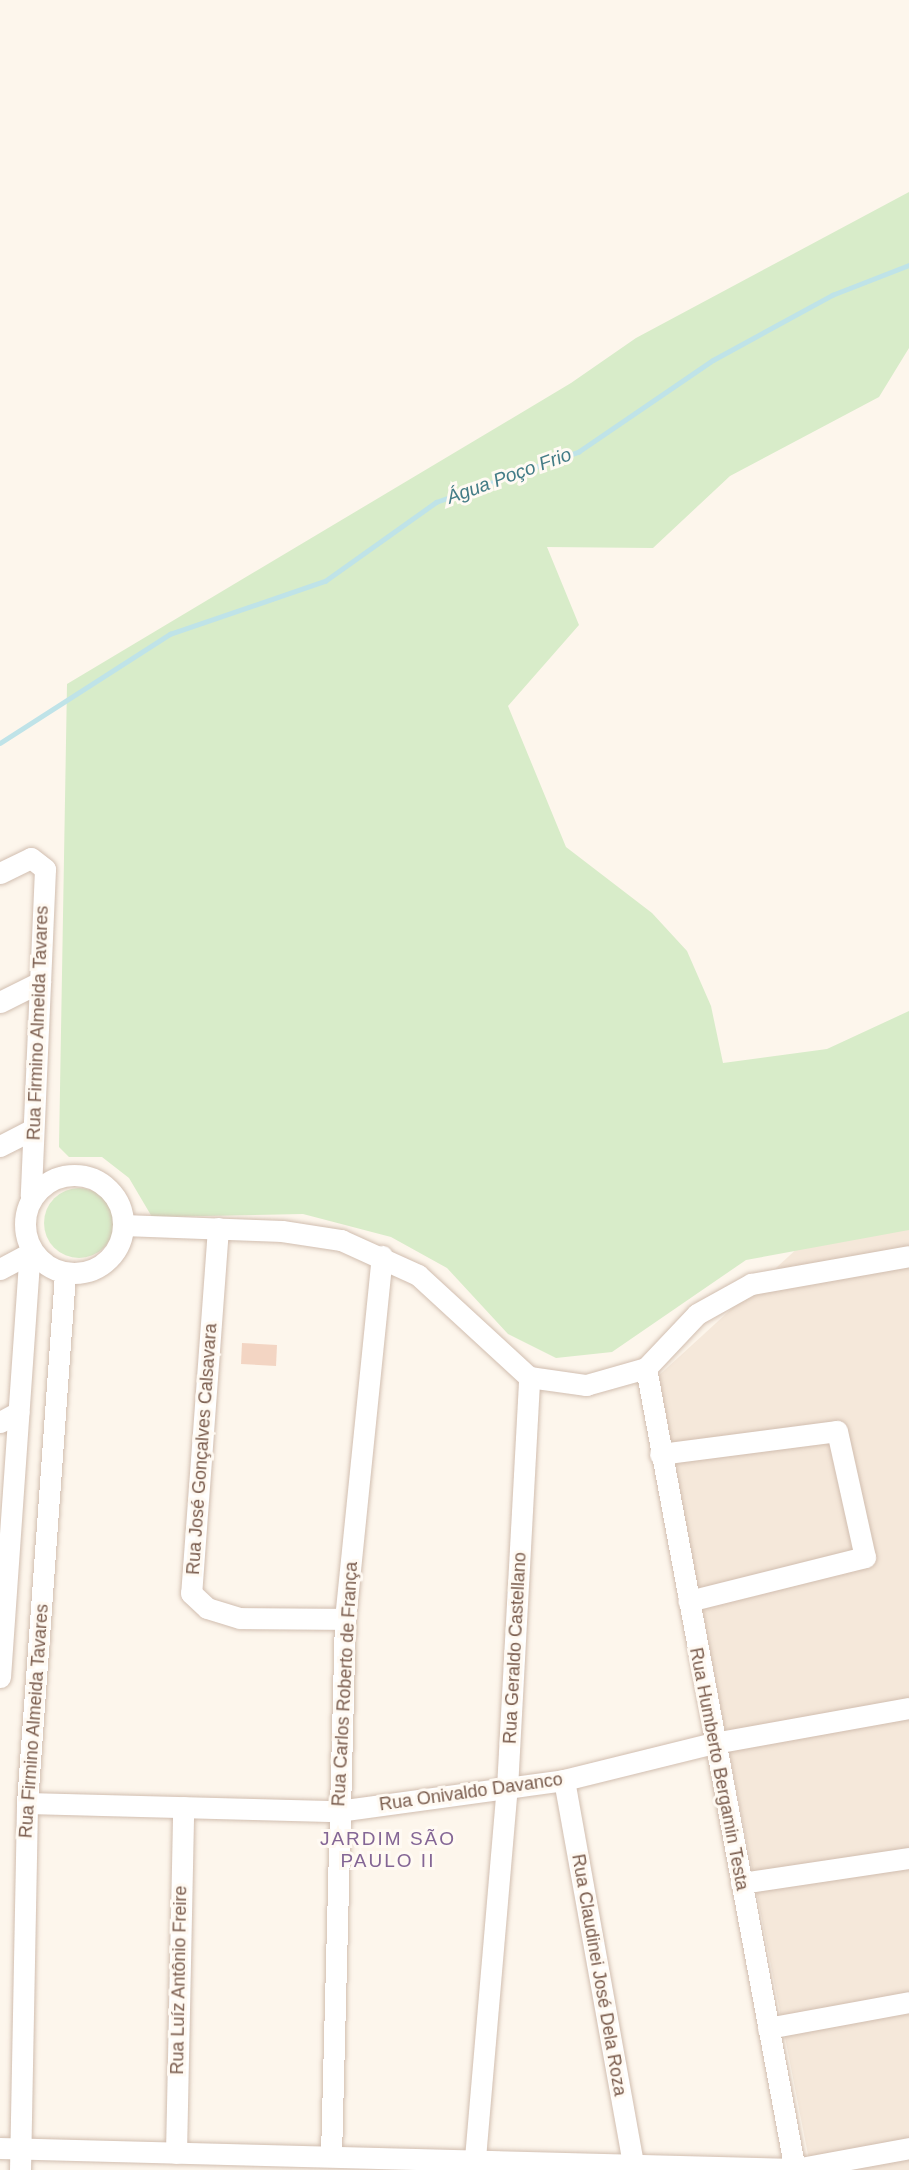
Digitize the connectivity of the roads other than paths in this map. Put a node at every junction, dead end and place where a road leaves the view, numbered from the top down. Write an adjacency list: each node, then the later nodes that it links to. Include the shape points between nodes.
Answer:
1 (0, 873): 2 (street, Rua Firmino Almeida Tavares, via 31,858 44,869)
2 (40, 982): 3 (street); 4 (street, Rua Firmino Almeida Tavares)
3 (0, 1002)
4 (33, 1129): 5 (street); 6 (street, Rua Firmino Almeida Tavares)
5 (0, 1146)
6 (31, 1196): 7 (street, via 56,1177 88,1176 113,1195); 9 (street, Rua Firmino Almeida Tavares)
7 (123, 1225): 8 (street); 13 (street, via 112,1256 99,1267)
8 (218, 1228): 10 (street, via 321,1236); 20 (street, Rua José Gonçalves Calsavara, via 191,1593 207,1608 240,1618)
9 (30, 1253): 12 (street); 13 (street); 16 (street, Rua Firmino Almeida Tavares)
10 (382, 1256): 15 (street, via 435,1288); 20 (street, Rua Carlos Roberto de França)
11 (909, 1256): 14 (street, via 751,1284 696,1314)
12 (0, 1269)
13 (65, 1274): 26 (street, Rua Firmino Almeida Tavares)
14 (646, 1368): 15 (street, via 602,1384); 17 (street, Rua Humberto Bergamin Testa)
15 (529, 1377): 25 (street, Rua Geraldo Castellano)
16 (10, 1417): 18 (street, Rua Firmino Almeida Tavares)
17 (660, 1454): 19 (street, Rua Humberto Bergamin Testa); 19 (street, via 837,1431 865,1558)
18 (5, 1566): 21 (street, Rua Firmino Almeida Tavares)
19 (688, 1601): 23 (street, Rua Humberto Bergamin Testa)
20 (345, 1619): 28 (street, Rua Carlos Roberto de França)
21 (0, 1677)
22 (909, 1708): 23 (street, Rua Onivaldo Davanco)
23 (714, 1744): 24 (street, Rua Onivaldo Davanco); 30 (street, Rua Humberto Bergamin Testa)
24 (564, 1780): 25 (street, Rua Onivaldo Davanco); 38 (street, Rua Claudinei José Dela Roza)
25 (507, 1788): 28 (street, Rua Onivaldo Davanco); 37 (street, Rua Geraldo Castellano)
26 (27, 1803): 27 (street, Rua Onivaldo Davanco); 33 (street, Rua Firmino Almeida Tavares)
27 (183, 1807): 28 (street, Rua Onivaldo Davanco); 35 (street, Rua Luíz Antônio Freire)
28 (338, 1811): 36 (street, Rua Carlos Roberto de França)
29 (909, 1857): 30 (street)
30 (741, 1883): 32 (street, Rua Humberto Bergamin Testa)
31 (909, 2002): 32 (street)
32 (768, 2028): 39 (street, Rua Humberto Bergamin Testa)
33 (10, 2147): 35 (street); 40 (street, Rua Firmino Almeida Tavares)
34 (909, 2148): 39 (street)
35 (176, 2152): 36 (street)
36 (331, 2156): 37 (street)
37 (474, 2167): 38 (street)
38 (634, 2169): 39 (street)
39 (795, 2169)
40 (20, 2170)

